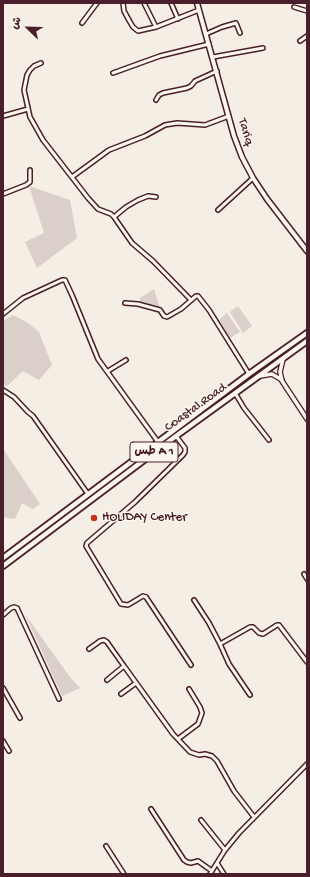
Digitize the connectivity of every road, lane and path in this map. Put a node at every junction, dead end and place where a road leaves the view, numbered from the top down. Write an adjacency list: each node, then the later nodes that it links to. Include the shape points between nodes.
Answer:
1 (98, 3): 10 (street)
2 (123, 3): 11 (street, via 124,11 136,30)
3 (144, 3): 11 (street)
4 (171, 3): 9 (street)
5 (197, 3): 7 (main road, Tariq)
6 (294, 7): 8 (street)
7 (199, 10): 9 (street); 13 (main road, Tariq)
8 (307, 11)
9 (178, 19): 11 (street)
10 (82, 23)
11 (156, 27)
12 (240, 33): 13 (street, via 236,23)
13 (206, 34): 16 (main road, Tariq)
14 (307, 36): 15 (street)
15 (300, 41)
16 (209, 44): 18 (main road, Tariq); 21 (street, via 160,56)
17 (263, 48): 18 (street)
18 (213, 57): 20 (main road, Tariq)
19 (41, 62): 23 (street, via 34,66 25,80 24,90)
20 (217, 71): 22 (street, via 195,81 187,88 163,93); 25 (main road, Tariq)
21 (113, 73)
22 (156, 100)
23 (28, 109): 24 (street); 27 (street, via 46,144)
24 (3, 116)
25 (229, 116): 27 (street, via 205,124 165,125 109,150); 28 (main road, Tariq, via 238,148)
26 (30, 170): 29 (street, via 30,182)
27 (72, 177): 32 (street, via 98,209)
28 (253, 178): 31 (street); 33 (main road, Tariq)
29 (3, 194)
30 (156, 196): 32 (street, via 138,200)
31 (218, 210)
32 (114, 217): 34 (street, via 132,242)
33 (307, 250)
34 (191, 300): 35 (street, via 167,317 159,310); 42 (street, via 197,295 199,297)
35 (125, 303)
36 (3, 314): 41 (street, via 23,298 65,280 94,351)
37 (307, 333): 42 (highway, Coastal Road / طس A 1)
38 (307, 341): 39 (highway, Coastal Road / طس A 1)
39 (283, 357): 43 (highway, Coastal Road / طس A 1); 44 (street, via 280,364)
40 (126, 360): 41 (street)
41 (108, 371): 50 (street)
42 (249, 374): 50 (highway, Coastal Road / طس A 1)
43 (258, 376): 44 (street, via 272,374); 46 (highway, Coastal Road / طس A 1)
44 (282, 381): 47 (street)
45 (3, 390): 51 (street, via 33,416)
46 (235, 393): 48 (highway, Coastal Road / طس A 1); 49 (street)
47 (307, 419)
48 (176, 436): 53 (highway, Coastal Road / طس A 1); 61 (street, via 185,448 183,455 86,546 121,604 146,597)
49 (269, 440)
50 (158, 442): 51 (highway, Coastal Road / طس A 1)
51 (88, 494): 52 (highway, Coastal Road / طس A 1)
52 (3, 558)
53 (3, 566)
54 (304, 574): 55 (street)
55 (307, 579)
56 (194, 600): 58 (street, via 210,623)
57 (3, 615): 69 (street, via 11,608 17,608)
58 (220, 644): 60 (street, via 250,627 263,634 279,625); 68 (street, via 229,664)
59 (89, 649): 62 (street, via 100,640 104,640)
60 (307, 662)
61 (191, 665)
62 (124, 666): 63 (street); 64 (street)
63 (106, 680)
64 (136, 683): 67 (street); 71 (street)
65 (3, 688): 70 (street)
66 (188, 689): 71 (street, via 200,707 201,719)
67 (121, 694)
68 (250, 695)
69 (59, 699)
70 (20, 718)
71 (178, 739): 76 (street, via 190,752 212,756)
72 (3, 741): 73 (street)
73 (9, 751)
74 (307, 764): 76 (street)
75 (151, 809): 81 (street, via 184,860 191,863 198,861)
76 (254, 817): 79 (street)
77 (201, 820): 79 (street)
78 (106, 846): 82 (street)
79 (225, 850): 80 (street)
80 (217, 863): 81 (street); 83 (street)
81 (211, 872)
82 (124, 874)
83 (224, 874)

